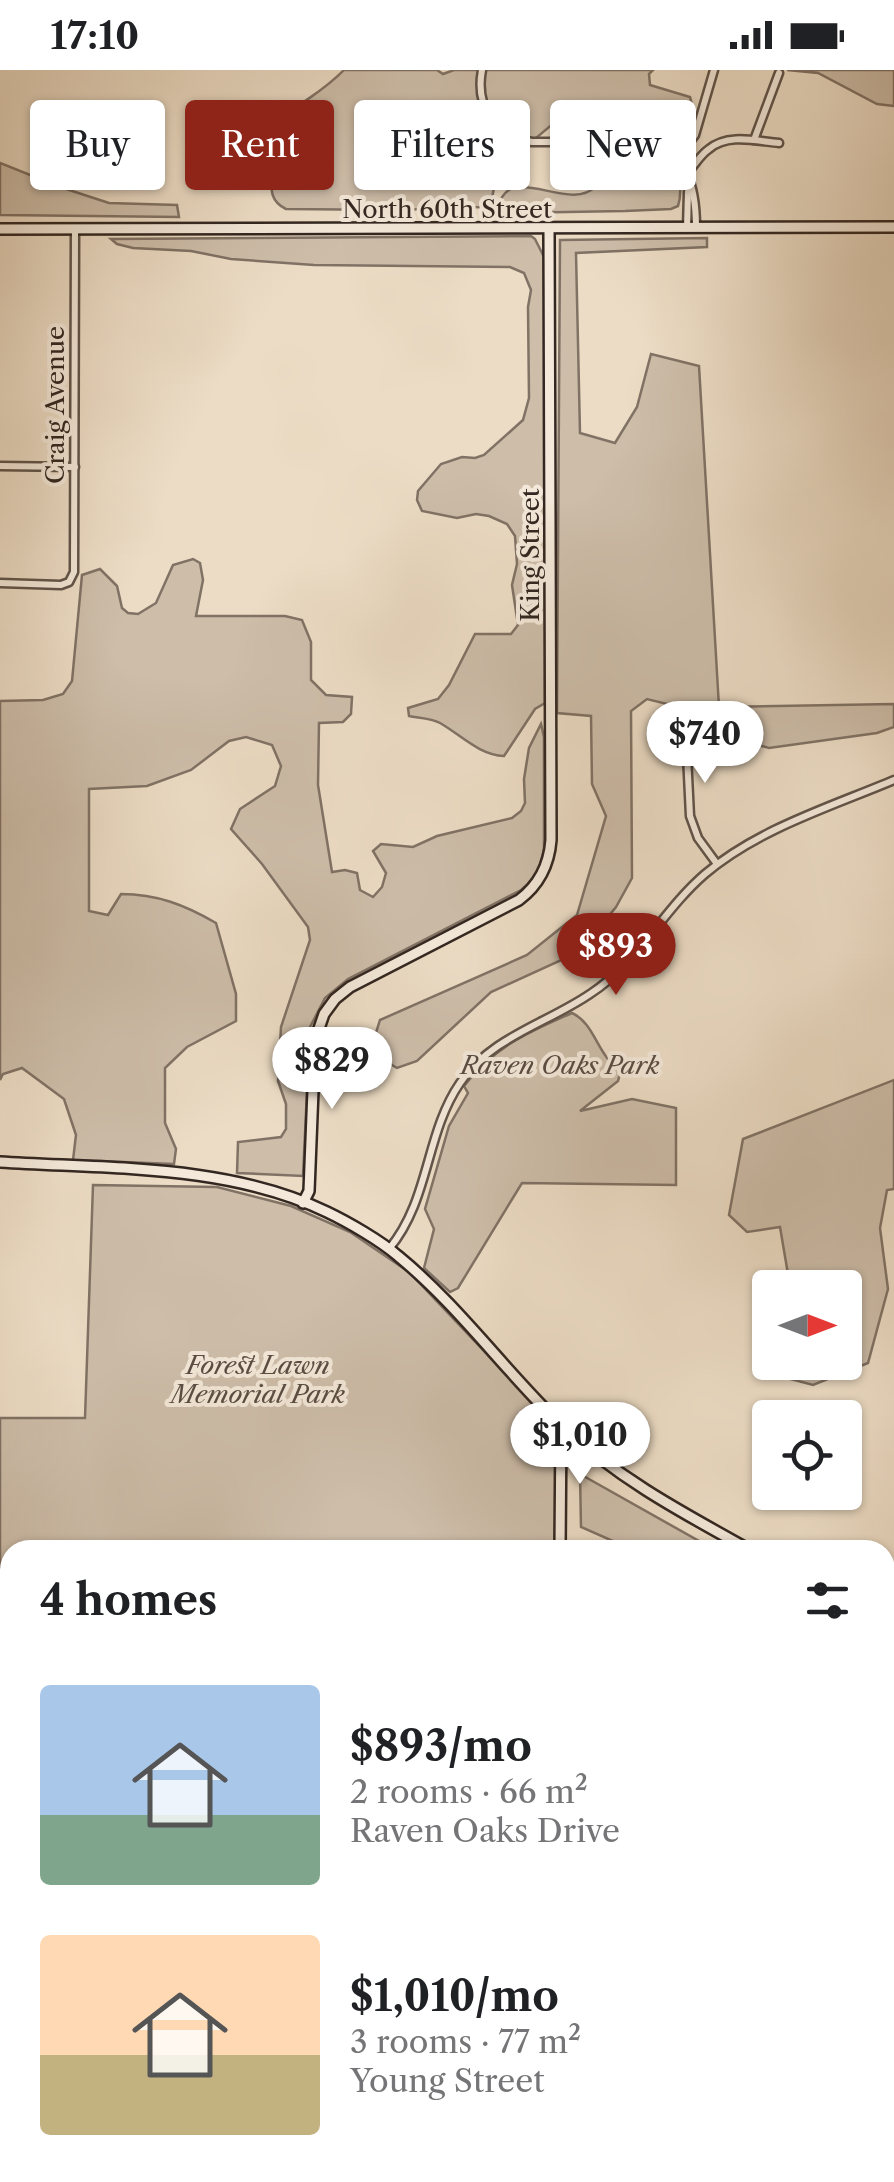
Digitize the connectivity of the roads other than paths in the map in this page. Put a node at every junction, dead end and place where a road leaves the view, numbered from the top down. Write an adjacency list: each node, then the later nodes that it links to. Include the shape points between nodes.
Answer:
1 (482, 70): 6 (street, via 480,91 499,129)
2 (714, 70): 4 (street)
3 (779, 73): 5 (street)
4 (696, 131)
5 (754, 140): 7 (street); 8 (street, via 716,143)
6 (550, 142)
7 (779, 143)
8 (696, 162)
9 (688, 190): 11 (street)
10 (894, 227): 11 (main road, North 60th Street)
11 (692, 228): 12 (main road, North 60th Street)
12 (549, 229): 14 (main road, North 60th Street); 22 (main road, King Street, via 547,864 513,904 332,1002 316,1040)
13 (0, 230): 14 (main road, North 60th Street)
14 (75, 230): 16 (street, Craig Avenue)
15 (0, 466): 16 (street)
16 (75, 467): 17 (street, Craig Avenue, via 70,580)
17 (0, 583)
18 (685, 714): 20 (street, via 690,816)
19 (894, 780): 20 (street, via 765,834)
20 (717, 864): 23 (street, via 608,981 513,1036 468,1072 444,1114 414,1208)
21 (0, 1162): 22 (main road, via 204,1176)
22 (303, 1204): 23 (main road)
23 (389, 1249): 24 (main road)
24 (561, 1424): 25 (main road); 26 (main road, via 646,1492)
25 (560, 1540)
26 (732, 1540)

